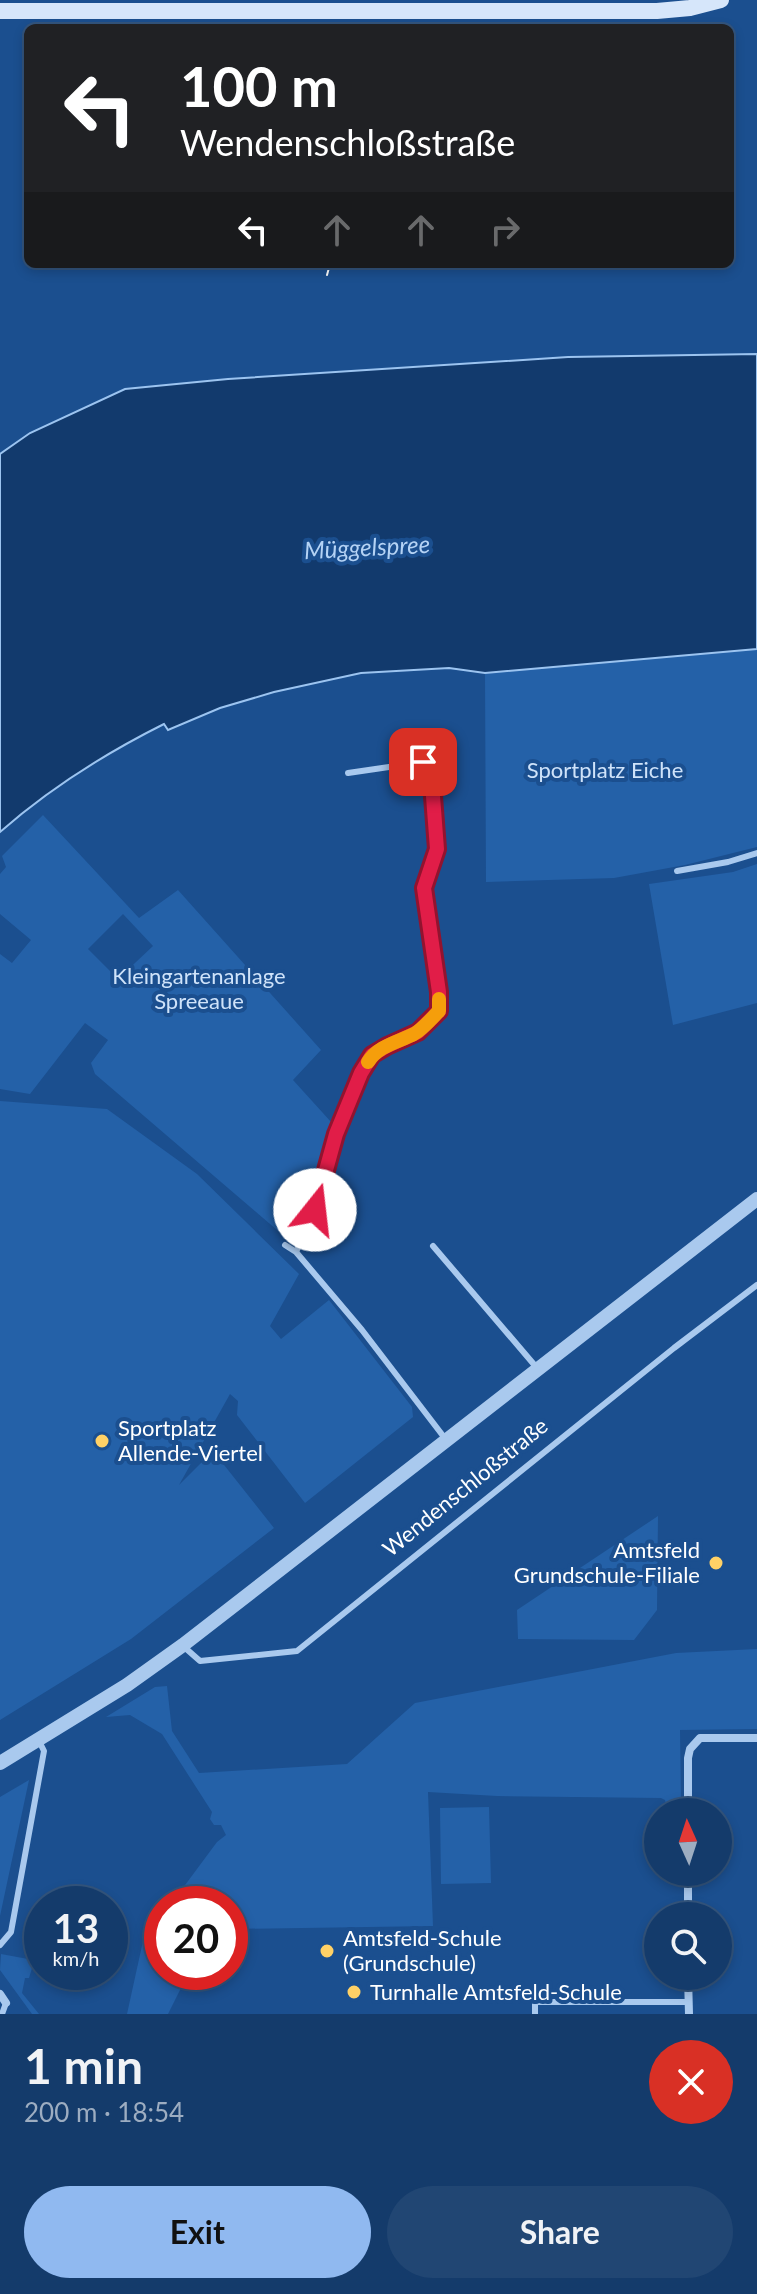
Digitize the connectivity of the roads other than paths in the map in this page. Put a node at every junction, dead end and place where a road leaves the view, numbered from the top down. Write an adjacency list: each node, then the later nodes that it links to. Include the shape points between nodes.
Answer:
1 (721, 0): 2 (main road, via 657,11)
2 (559, 5): 3 (main road)
3 (0, 11)
4 (348, 773): 10 (lane, via 423,762 431,770 437,849 424,888 439,1011 418,1032 372,1055 361,1073)
5 (757, 853): 6 (lane)
6 (677, 871)
7 (757, 1199): 12 (street)
8 (285, 1245): 10 (lane)
9 (433, 1246): 12 (lane)
10 (296, 1252): 13 (lane)
11 (757, 1285): 14 (lane, Wendenschloßstraße, via 297,1651 200,1661)
12 (538, 1369): 13 (street)
13 (447, 1441): 14 (street)
14 (183, 1645): 16 (street)
15 (757, 1738): 18 (street, via 700,1738 688,1758)
16 (38, 1740): 17 (street); 19 (lane, via 44,1751 14,1917 11,1932)
17 (0, 1763)
18 (688, 1798)
19 (0, 1945)
20 (689, 1990): 22 (street)
21 (0, 1994): 23 (street)
22 (689, 2002): 25 (lane, via 535,2002); 26 (street)
23 (6, 2003): 24 (lane)
24 (2, 2014)
25 (535, 2014)
26 (689, 2014)

